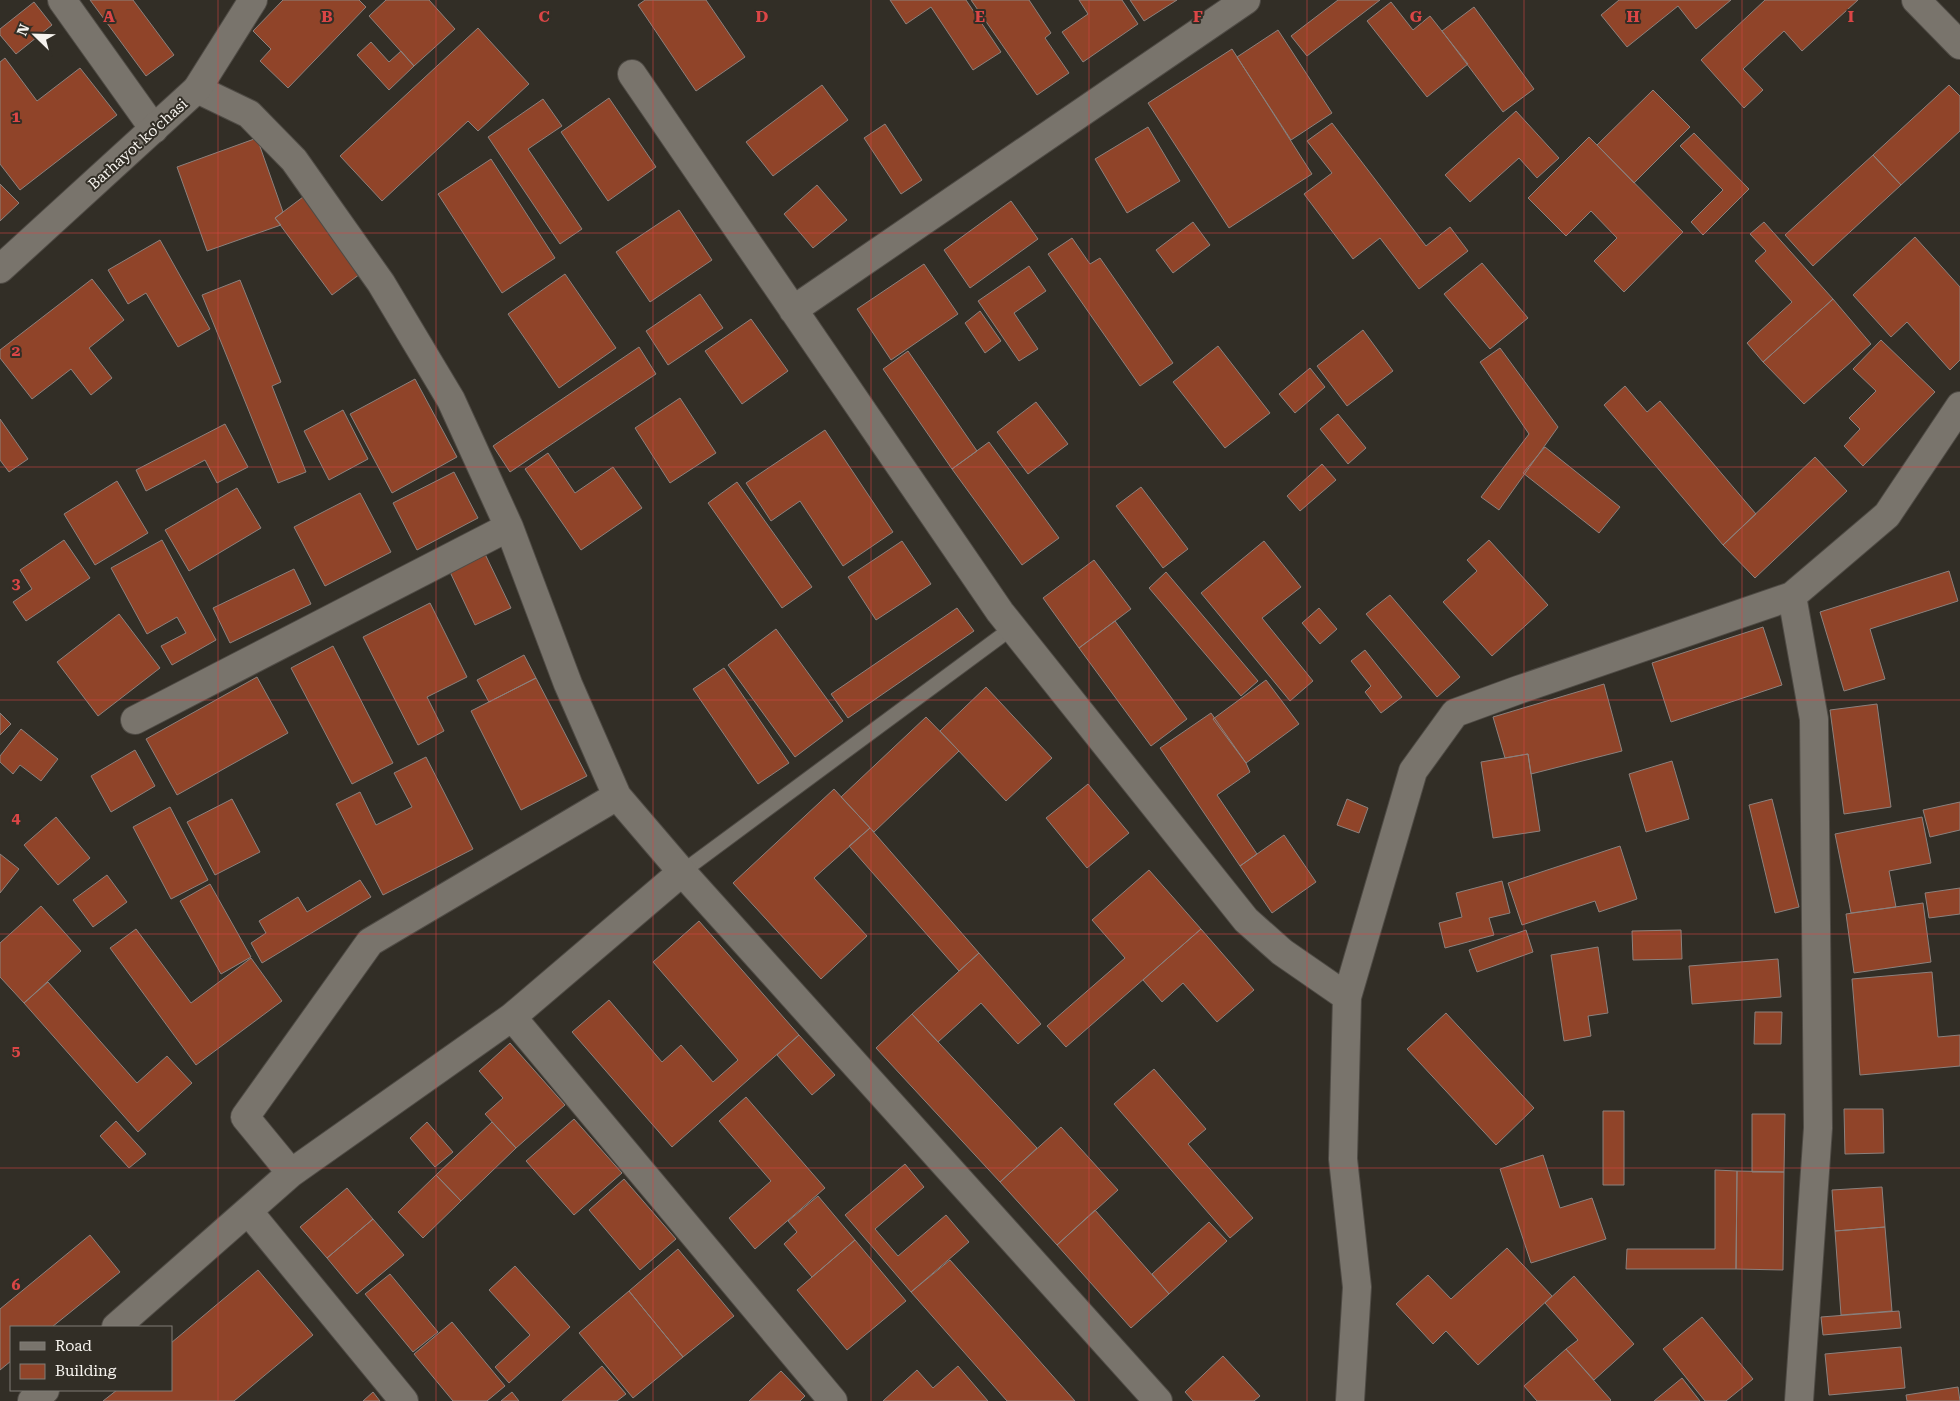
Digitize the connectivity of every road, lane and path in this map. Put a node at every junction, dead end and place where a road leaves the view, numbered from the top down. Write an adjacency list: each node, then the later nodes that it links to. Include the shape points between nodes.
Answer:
1 (62, 0): 8 (street)
2 (253, 0): 7 (street, Barhayot ko'chasi)
3 (1246, 0): 10 (street)
4 (1916, 0): 5 (street)
5 (1960, 45)
6 (632, 74): 10 (street)
7 (197, 89): 8 (street, Barhayot ko'chasi); 12 (street, via 249,114 294,160 381,283 450,400)
8 (154, 129): 9 (street, Barhayot ko'chasi)
9 (0, 269)
10 (793, 310): 14 (street)
11 (1960, 406): 13 (street, via 1887,515)
12 (509, 527): 15 (street); 16 (street, via 568,684)
13 (1792, 596): 18 (street, via 1455,713 1413,771); 29 (street, via 1814,719 1818,1128)
14 (1012, 628): 17 (lane); 18 (street, via 1246,920 1282,952)
15 (135, 720)
16 (617, 796): 17 (street); 20 (street, via 370,942 245,1117)
17 (682, 872): 19 (street); 27 (street)
18 (1347, 997): 28 (street, via 1343,1159 1357,1287)
19 (512, 1017): 20 (street); 26 (street)
20 (291, 1173): 21 (street)
21 (248, 1210): 22 (street); 25 (street)
22 (117, 1326)
23 (44, 1391): 24 (street)
24 (32, 1401)
25 (404, 1401)
26 (833, 1401)
27 (1158, 1401)
28 (1350, 1401)
29 (1799, 1401)

